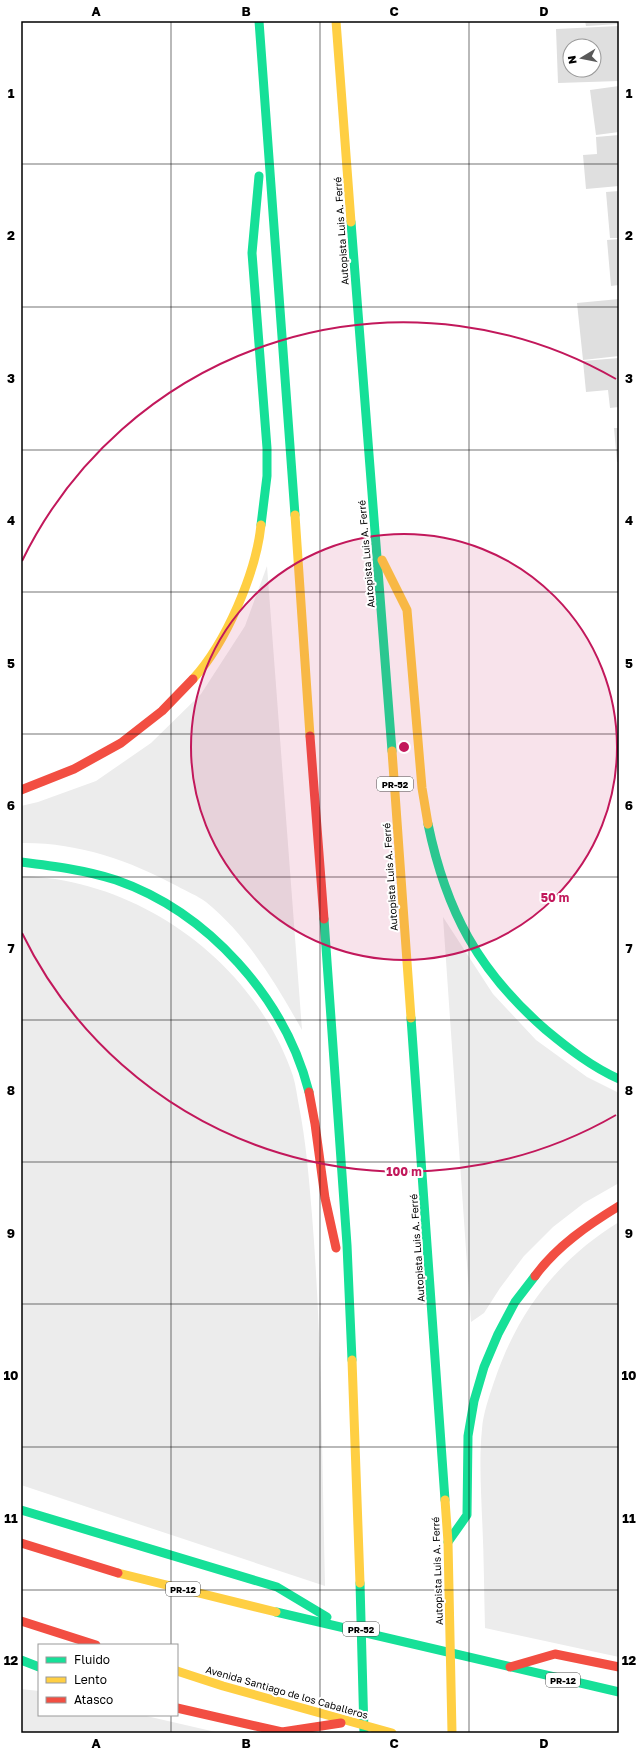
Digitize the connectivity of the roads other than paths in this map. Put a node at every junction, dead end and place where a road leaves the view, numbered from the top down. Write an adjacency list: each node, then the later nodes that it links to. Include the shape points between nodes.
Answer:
1 (258, 21): 3 (highway, PR-52)
2 (336, 21): 4 (highway, Autopista Luis A. Ferré / PR-52)
3 (265, 108): 5 (highway, via 252,252 267,474 260,538 242,597 216,651 193,681 145,727 85,765); 9 (highway, PR-52, via 346,1229)
4 (376, 550): 7 (highway, via 407,610 426,816 431,844 457,913 473,946 494,978 520,1008 579,1056 606,1074); 12 (highway, Autopista Luis A. Ferré / PR-52)
5 (21, 790)
6 (21, 862): 9 (highway, via 100,875 137,888 188,917 244,968 267,1000 299,1061 307,1086 315,1121 324,1192)
7 (619, 1079)
8 (619, 1206): 12 (highway, via 590,1223 546,1264 525,1289 495,1336 474,1398 468,1435 467,1516)
9 (350, 1319): 24 (highway, PR-52)
10 (21, 1510): 14 (highway, via 277,1587)
11 (21, 1543): 14 (highway, PR-12, via 123,1574)
12 (448, 1545): 26 (highway, Autopista Luis A. Ferré / PR-52)
13 (21, 1621): 15 (highway)
14 (347, 1629): 18 (highway, PR-12)
15 (93, 1644)
16 (21, 1660): 17 (highway)
17 (38, 1667)
18 (507, 1667): 19 (highway, via 555,1654); 21 (highway, PR-12)
19 (619, 1667)
20 (178, 1671): 23 (highway, Avenida Santiago de los Caballeros)
21 (619, 1692)
22 (178, 1708): 23 (highway, via 282,1732)
23 (350, 1722): 25 (highway, Avenida Santiago de los Caballeros)
24 (364, 1733)
25 (392, 1733)
26 (452, 1733)

